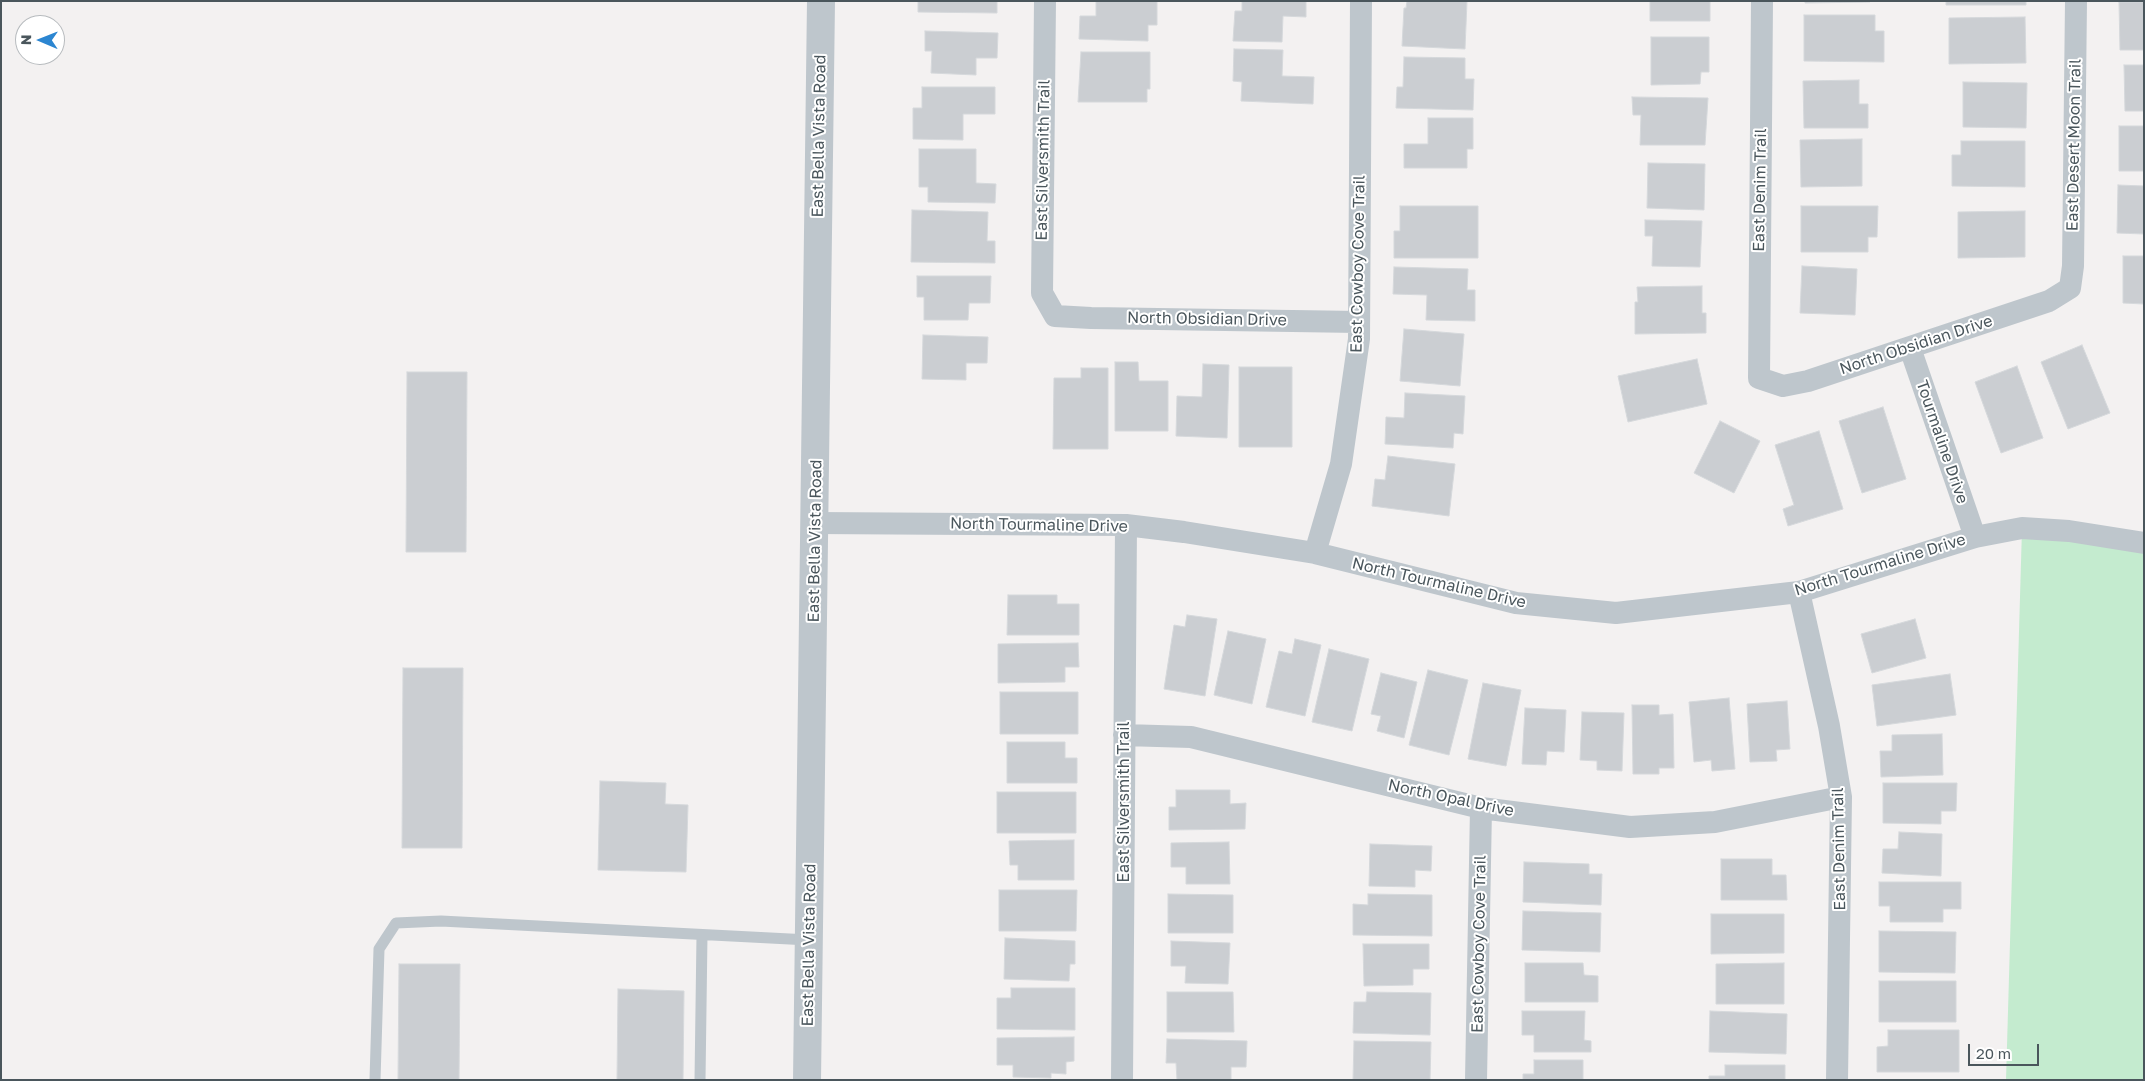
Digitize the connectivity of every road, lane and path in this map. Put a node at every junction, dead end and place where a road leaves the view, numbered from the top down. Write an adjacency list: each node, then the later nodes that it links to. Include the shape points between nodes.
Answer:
1 (821, 1): 11 (street, East Bella Vista Road)
2 (1045, 1): 7 (street, East Silversmith Trail, via 1042,293)
3 (1361, 1): 8 (street, East Cowboy Cove Trail)
4 (1762, 1): 10 (street, East Denim Trail)
5 (2076, 1): 6 (street, East Desert Moon Trail, via 2073,266)
6 (2070, 288): 9 (street, North Obsidian Drive, via 2048,301)
7 (1055, 316): 8 (street, North Obsidian Drive)
8 (1359, 322): 15 (street, East Cowboy Cove Trail, via 1341,464)
9 (1910, 348): 10 (street, North Obsidian Drive, via 1783,386); 13 (street, Tourmaline Drive)
10 (1759, 378)
11 (815, 523): 12 (street, North Tourmaline Drive); 21 (street, East Bella Vista Road)
12 (1126, 525): 15 (street, North Tourmaline Drive); 17 (street, East Silversmith Trail)
13 (1975, 537): 14 (street, North Tourmaline Drive, via 2022,528 2069,531); 16 (street, North Tourmaline Drive)
14 (2144, 543)
15 (1315, 553): 16 (street, North Tourmaline Drive, via 1516,604 1616,613)
16 (1799, 592): 18 (street, East Denim Trail)
17 (1124, 735): 19 (street, North Opal Drive, via 1191,737); 25 (street, East Silversmith Trail)
18 (1841, 797): 19 (street, North Opal Drive, via 1715,822 1630,827); 27 (street, East Denim Trail)
19 (1481, 808): 26 (street, East Cowboy Cove Trail)
20 (702, 934): 21 (lane); 22 (lane, via 441,921 396,923 379,949); 23 (lane)
21 (809, 940): 24 (street, East Bella Vista Road)
22 (375, 1080)
23 (700, 1080)
24 (807, 1080)
25 (1122, 1080)
26 (1476, 1080)
27 (1837, 1080)

